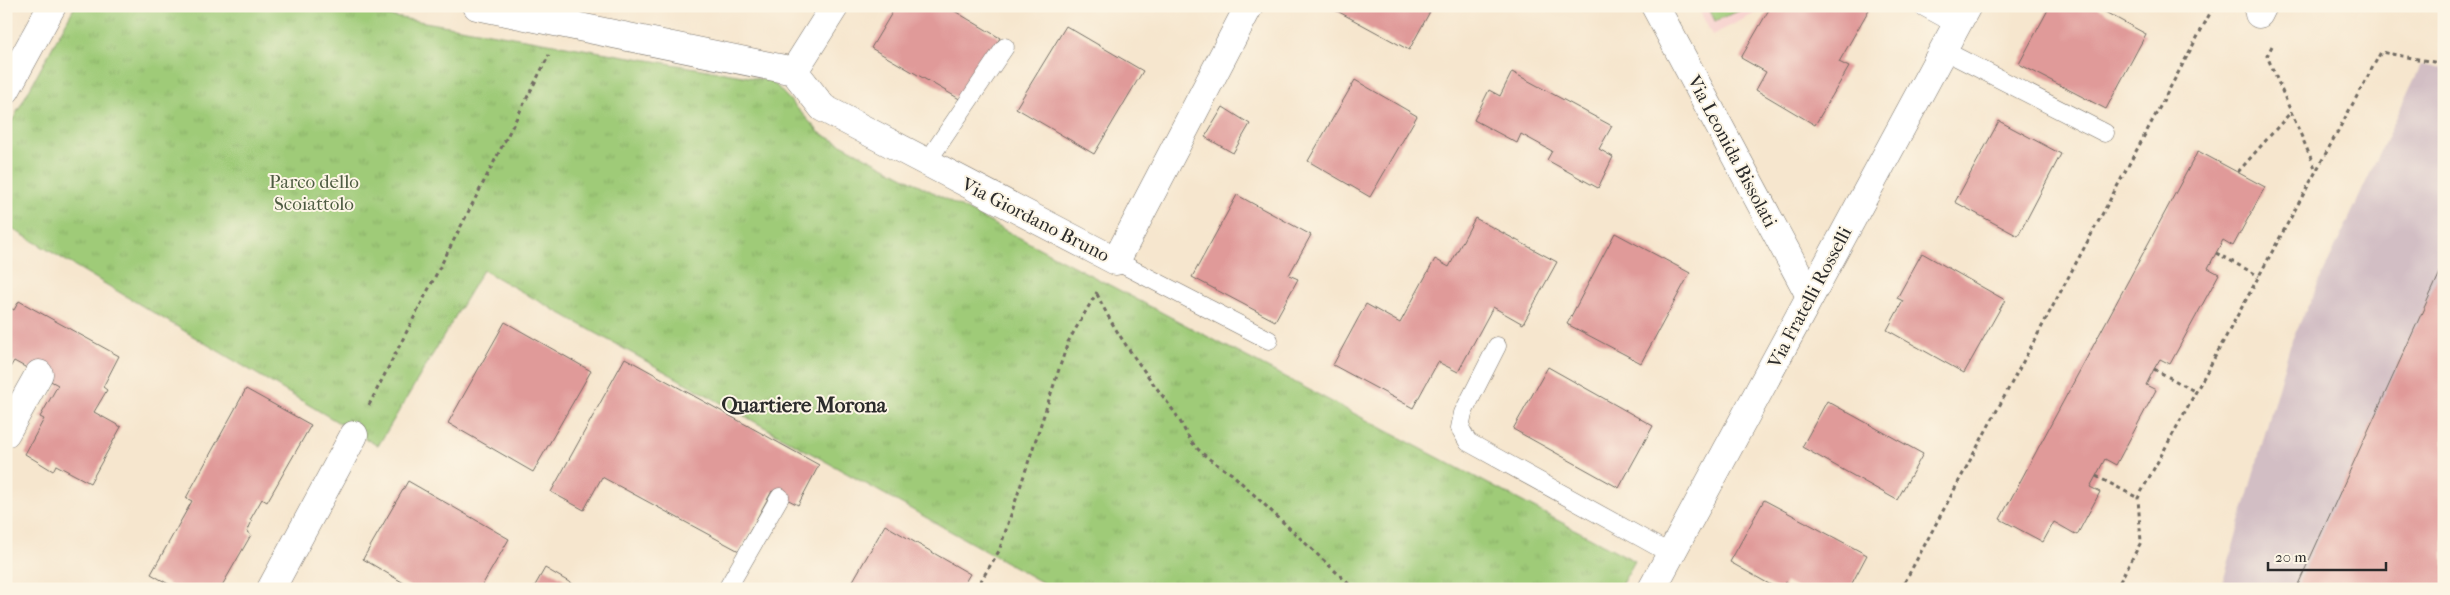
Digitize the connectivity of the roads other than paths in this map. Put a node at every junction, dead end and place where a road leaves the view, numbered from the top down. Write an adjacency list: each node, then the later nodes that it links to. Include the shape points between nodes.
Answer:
1 (52, 6): 12 (street)
2 (477, 6): 7 (street)
3 (835, 6): 11 (street)
4 (1249, 6): 15 (street, Via Giordano Bruno)
5 (1655, 6): 16 (street, Via Leonida Bissolati)
6 (1922, 6): 8 (lane)
7 (567, 14): 11 (street)
8 (1962, 16): 10 (street, Via Fratelli Rosselli)
9 (1005, 47): 14 (lane)
10 (1943, 50): 13 (lane); 16 (street, Via Fratelli Rosselli)
11 (794, 71): 14 (street, Via Giordano Bruno, via 823,108)
12 (6, 90)
13 (2106, 133)
14 (927, 162): 15 (street, Via Giordano Bruno)
15 (1116, 261): 17 (lane)
16 (1810, 296): 23 (street, Via Fratelli Rosselli)
17 (1269, 340)
18 (1498, 346): 23 (lane, via 1464,413 1460,428 1468,442)
19 (39, 374): 20 (street)
20 (6, 433)
21 (354, 435): 24 (street)
22 (780, 498): 25 (lane)
23 (1671, 554): 26 (street, Via Fratelli Rosselli)
24 (271, 589)
25 (727, 589)
26 (1652, 589)

